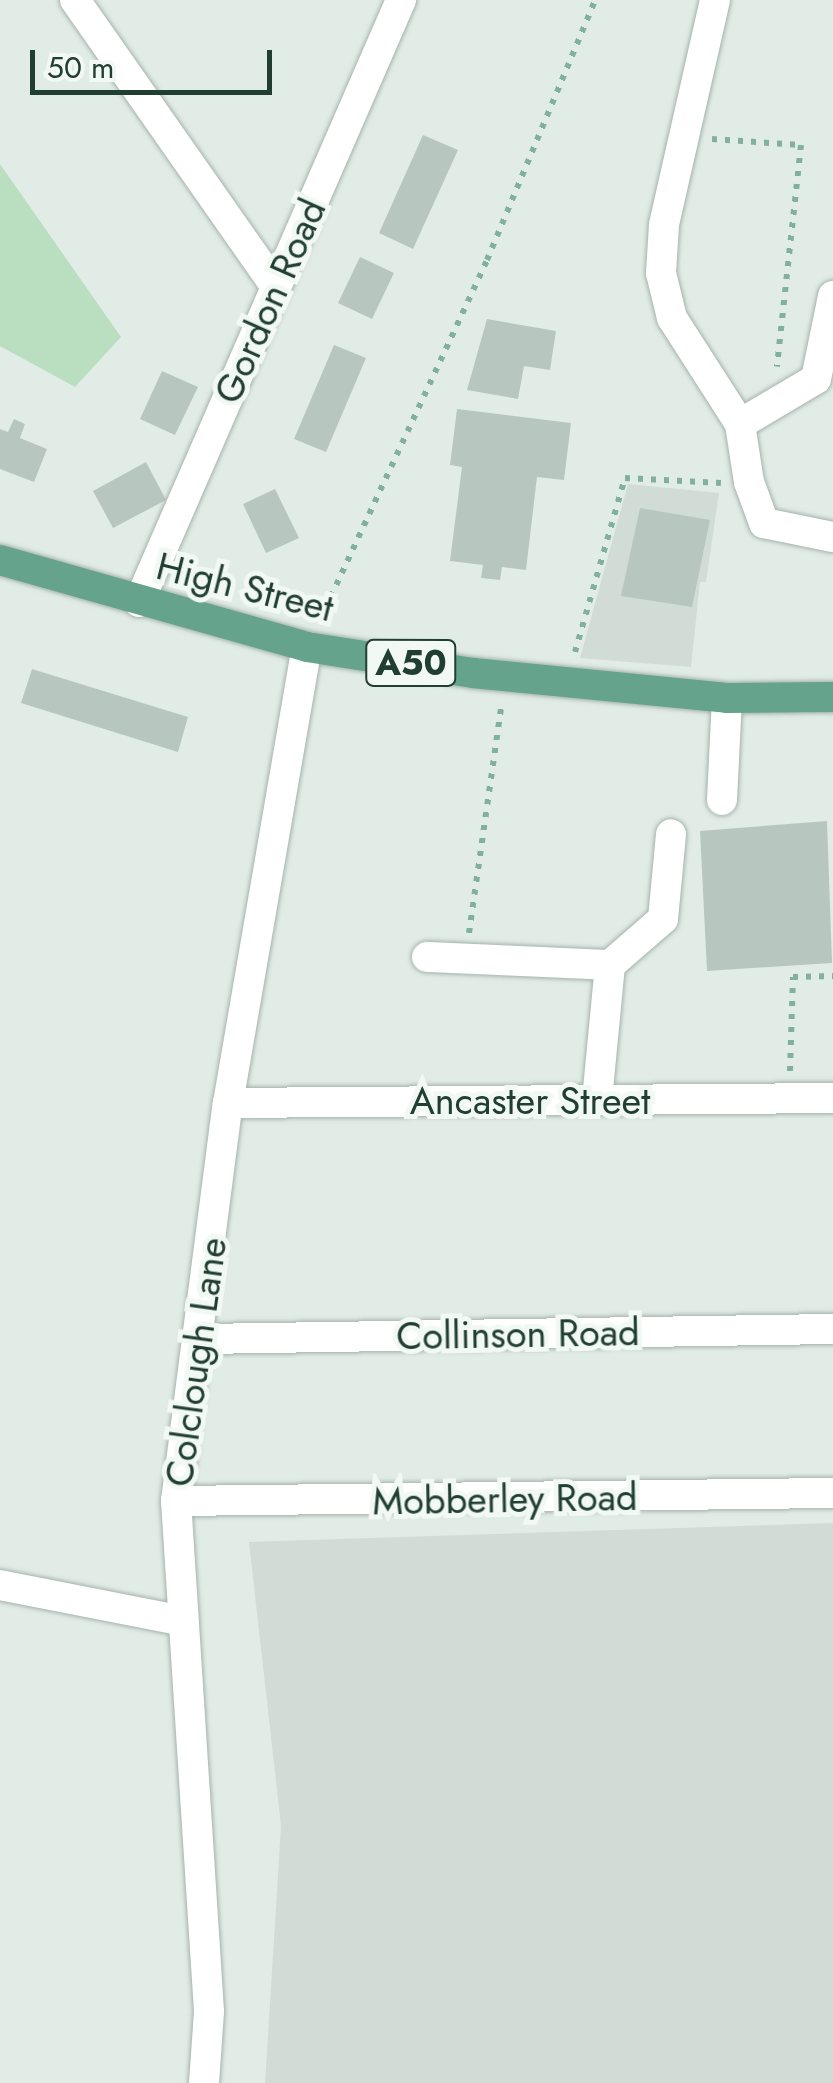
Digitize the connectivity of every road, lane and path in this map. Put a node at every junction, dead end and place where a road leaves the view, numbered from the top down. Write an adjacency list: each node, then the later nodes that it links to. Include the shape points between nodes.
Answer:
1 (75, 0): 6 (street)
2 (401, 0): 6 (street, Gordon Road)
3 (595, 0): 14 (path, via 488,260)
4 (715, 0): 5 (street)
5 (686, 136): 8 (path, via 801,146); 9 (street, via 664,226 662,273 672,318)
6 (276, 287): 13 (street, Gordon Road)
7 (833, 296): 8 (street, via 816,379)
8 (773, 402): 9 (street)
9 (740, 424): 10 (street)
10 (749, 482): 11 (street, via 764,523); 16 (path, via 625,478)
11 (833, 537)
12 (0, 560): 13 (main road, High Street / A50)
13 (139, 602): 14 (main road, High Street / A50)
14 (307, 647): 15 (main road, High Street / A50); 28 (street, Colclough Lane)
15 (506, 676): 16 (main road, High Street / A50); 22 (path)
16 (566, 682): 18 (main road, High Street / A50)
17 (833, 697): 18 (main road, High Street / A50)
18 (727, 698): 19 (street)
19 (722, 800)
20 (671, 834): 23 (street, via 663,919)
21 (428, 957): 22 (street)
22 (465, 959): 23 (street)
23 (610, 965): 27 (street)
24 (833, 976): 26 (path, via 794,977)
25 (833, 1098): 26 (street, Ancaster Street)
26 (789, 1099): 27 (street, Ancaster Street)
27 (597, 1100): 28 (street, Ancaster Street)
28 (228, 1103): 30 (street, Colclough Lane)
29 (833, 1329): 30 (street, Collinson Road)
30 (202, 1339): 32 (street, Colclough Lane)
31 (833, 1493): 32 (street, Mobberley Road)
32 (176, 1501): 34 (street, Colclough Lane)
33 (0, 1584): 34 (street)
34 (184, 1621): 35 (street, Colclough Lane, via 209,2011)
35 (204, 2083)

